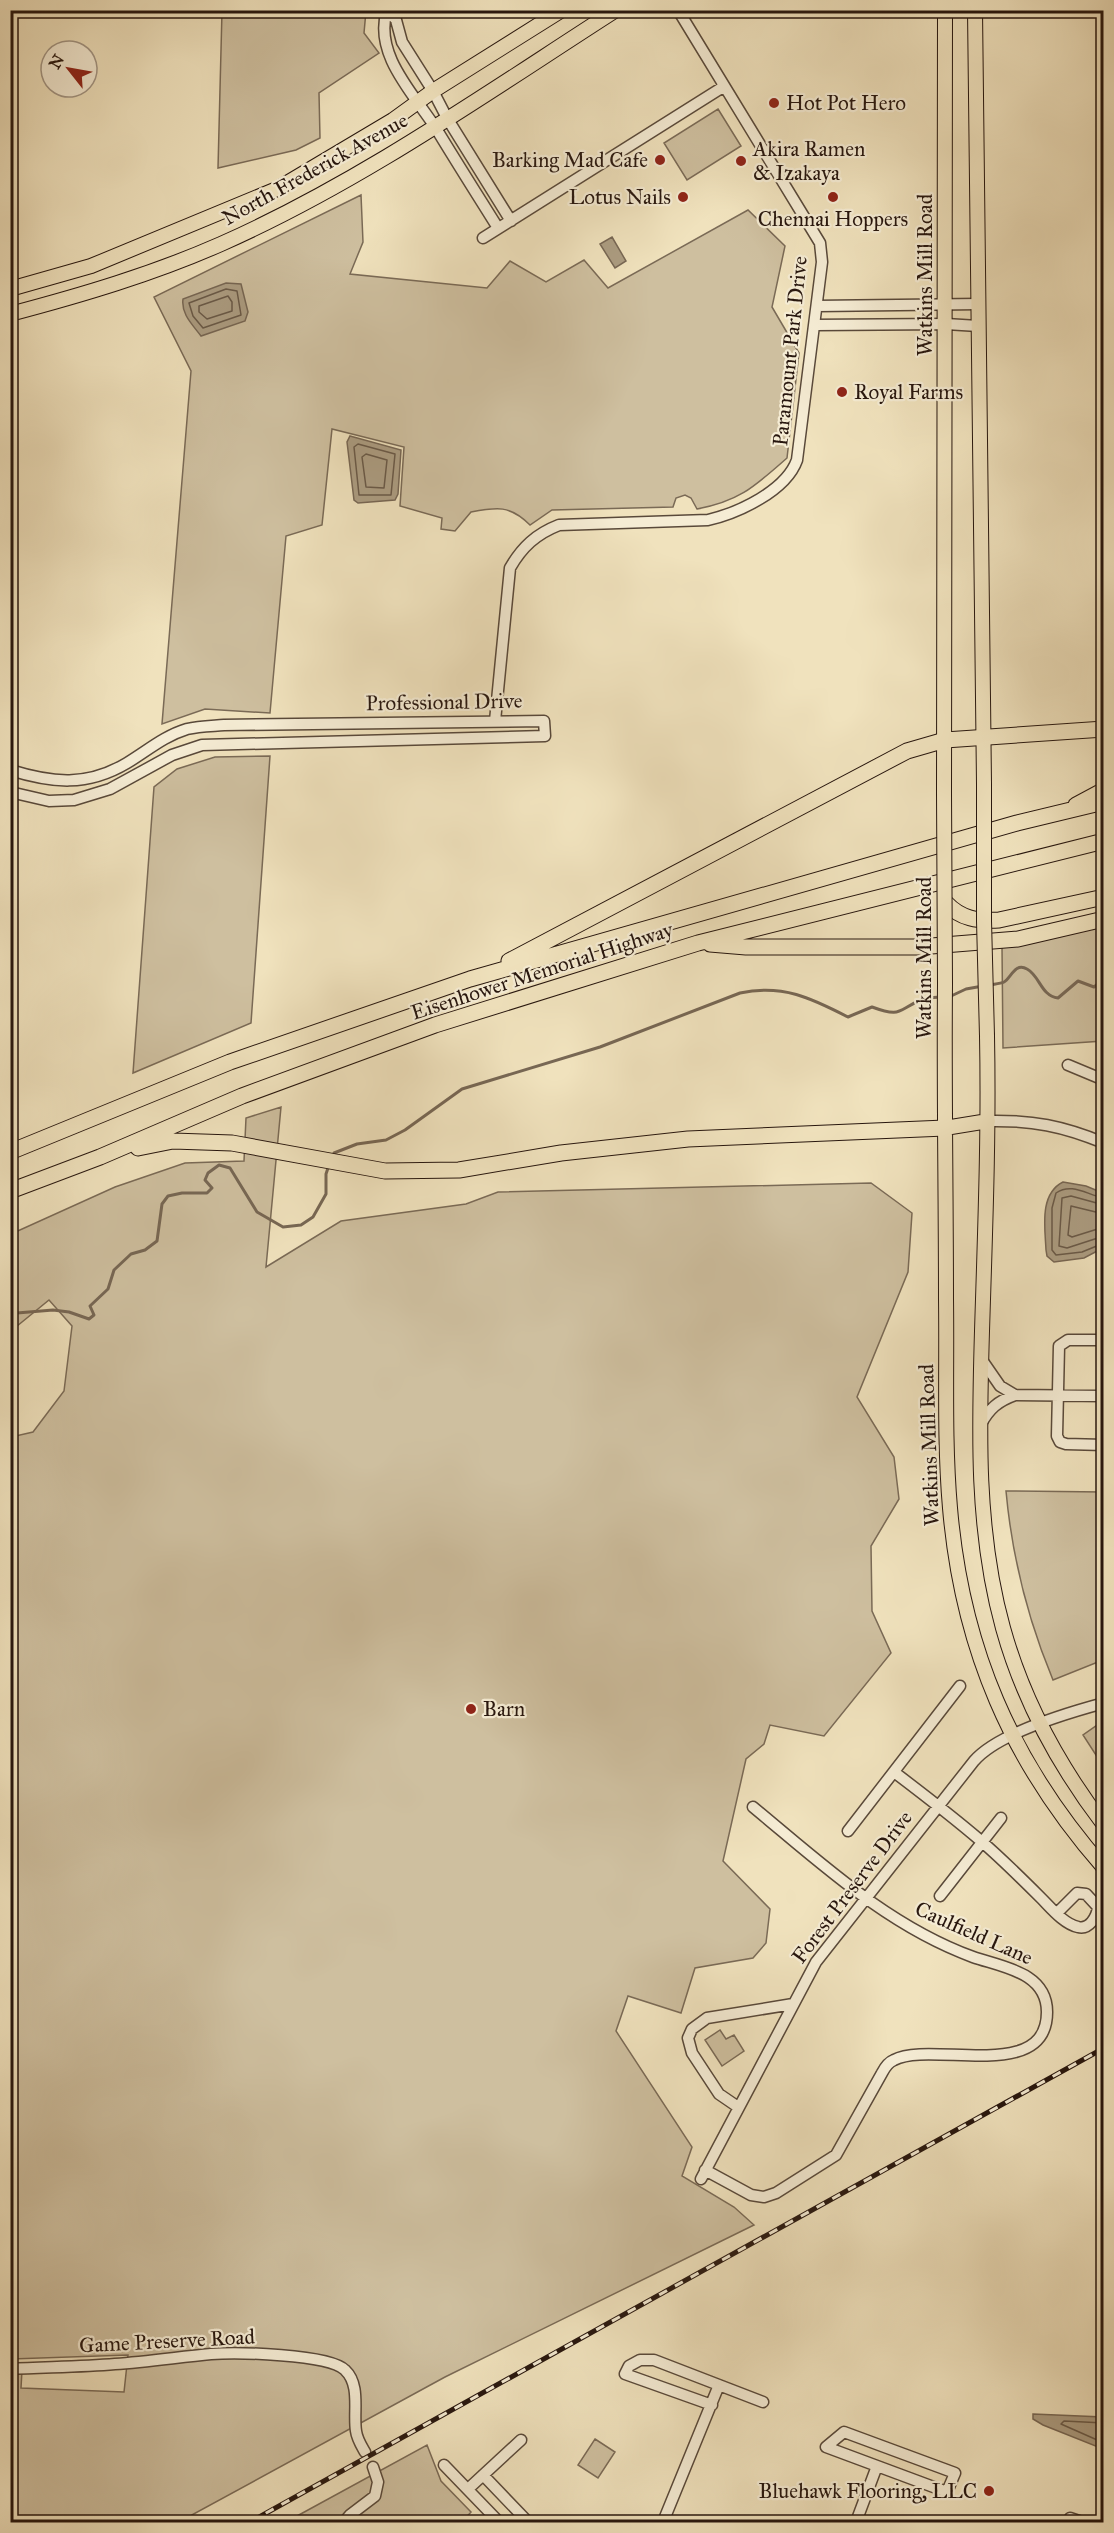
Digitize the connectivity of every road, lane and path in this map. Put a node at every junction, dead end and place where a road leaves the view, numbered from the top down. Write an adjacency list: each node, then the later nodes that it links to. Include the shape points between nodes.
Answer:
1 (387, 10): 9 (street, via 396,20 402,42); 10 (street, via 382,26 389,51)
2 (562, 10): 9 (main road, North Frederick Avenue)
3 (616, 10): 11 (main road, North Frederick Avenue)
4 (672, 10): 7 (street, Paramount Park Drive)
5 (945, 10): 18 (main road, Watkins Mill Road)
6 (975, 10): 17 (main road)
7 (680, 16): 8 (street, Paramount Park Drive)
8 (723, 87): 13 (street); 19 (street, Paramount Park Drive, via 820,243)
9 (434, 91): 10 (main road, North Frederick Avenue); 11 (street)
10 (416, 103): 12 (street); 16 (main road, North Frederick Avenue, via 277,189 91,266)
11 (447, 118): 12 (main road, North Frederick Avenue); 13 (street)
12 (434, 126): 14 (street); 20 (main road, North Frederick Avenue, via 308,200 222,243 131,280)
13 (511, 220): 14 (street)
14 (498, 228): 15 (street)
15 (483, 238)
16 (10, 289)
17 (979, 304): 18 (street); 23 (main road)
18 (946, 305): 19 (street); 21 (main road, Watkins Mill Road)
19 (817, 306): 22 (street, Paramount Park Drive)
20 (10, 314)
21 (945, 324): 22 (street); 23 (street); 27 (main road, Watkins Mill Road)
22 (815, 325): 24 (street, Paramount Park Drive, via 797,460 786,477 760,499 732,514 708,520 559,525 543,531 518,553 510,568)
23 (978, 326): 26 (main road)
24 (495, 721): 28 (street, Professional Drive, via 215,726 188,729 161,740 126,764 94,776 61,782); 30 (street, Professional Drive, via 544,721 545,736 202,745 172,755 110,789 74,800 49,801)
25 (1104, 729): 26 (highway)
26 (983, 736): 27 (highway); 37 (main road, bridge)
27 (945, 740): 35 (main road, Watkins Mill Road, bridge); 39 (highway, via 907,751 537,948)
28 (10, 770)
29 (1104, 790): 32 (highway)
30 (10, 792)
31 (1104, 802): 32 (highway)
32 (1063, 813): 39 (highway)
33 (1104, 841): 38 (highway, Eisenhower Memorial Highway)
34 (1104, 897): 37 (highway)
35 (946, 903): 37 (highway, via 967,918); 45 (main road, Watkins Mill Road, bridge)
36 (1104, 919): 38 (highway, via 1018,939 919,948)
37 (991, 920): 44 (main road, bridge)
38 (698, 943): 48 (highway, Eisenhower Memorial Highway, via 435,1025 242,1096)
39 (470, 979): 47 (highway, via 230,1062)
40 (1085, 1060): 42 (street)
41 (1068, 1065): 42 (street)
42 (1081, 1071): 43 (street)
43 (1104, 1080)
44 (988, 1121): 45 (main road); 46 (street, via 1051,1125); 51 (main road)
45 (945, 1128): 48 (highway, via 688,1140 561,1153 459,1170 385,1171 232,1143 173,1141); 60 (main road, Watkins Mill Road, via 950,1507 966,1607 980,1661)
46 (1104, 1143)
47 (10, 1152)
48 (100, 1157): 49 (highway, Eisenhower Memorial Highway)
49 (10, 1191)
50 (1104, 1340): 53 (street, via 1061,1343)
51 (981, 1358): 52 (street, via 1000,1386); 55 (main road)
52 (1015, 1395): 53 (street); 55 (street, via 992,1408)
53 (1058, 1396): 54 (street); 56 (street, via 1060,1442)
54 (1104, 1396)
55 (980, 1427): 59 (main road, via 983,1518 995,1595 1010,1649)
56 (1104, 1445)
57 (960, 1686): 61 (street)
58 (1104, 1703): 59 (street, Forest Preserve Drive)
59 (1040, 1724): 60 (street, Forest Preserve Drive); 65 (main road)
60 (1011, 1735): 62 (street, Forest Preserve Drive, via 978,1756); 68 (main road, Watkins Mill Road, via 1066,1821)
61 (894, 1772): 62 (street); 66 (street)
62 (939, 1806): 67 (street); 70 (street, Forest Preserve Drive)
63 (753, 1807): 70 (street, Caulfield Lane)
64 (1001, 1818): 67 (street)
65 (1104, 1826)
66 (848, 1831)
67 (983, 1842): 69 (street); 71 (street)
68 (1104, 1868)
69 (940, 1896)
70 (865, 1899): 72 (street, Forest Preserve Drive, via 816,1962); 74 (street, Caulfield Lane, via 935,1941 1037,1983 1045,1998 1047,2015 1041,2032 1029,2046 1012,2053 911,2056 892,2061 836,2155 770,2196 752,2195)
71 (1058, 1913)
72 (793, 2004): 73 (street, Forest Preserve Drive); 73 (street, via 707,2018 689,2034 692,2053 719,2094)
73 (738, 2107): 74 (street, Forest Preserve Drive)
74 (703, 2175)
75 (10, 2368): 80 (street, Game Preserve Road, via 113,2365 227,2353 331,2362 352,2379 356,2429)
76 (719, 2385): 77 (street); 78 (street); 78 (street, via 654,2360 640,2360 629,2366 625,2374)
77 (763, 2402)
78 (711, 2405): 89 (street)
79 (521, 2440): 84 (street)
80 (365, 2452)
81 (444, 2465): 85 (street)
82 (878, 2466): 82 (street, via 826,2447 844,2432 955,2473 947,2492); 90 (street)
83 (374, 2468): 86 (street, via 378,2482 375,2496)
84 (483, 2475): 85 (street); 88 (street)
85 (468, 2489): 87 (street)
86 (344, 2523)
87 (499, 2523)
88 (528, 2523)
89 (663, 2523)
90 (856, 2523)
91 (1068, 2523): 92 (street, via 1070,2518)
92 (1082, 2523)

